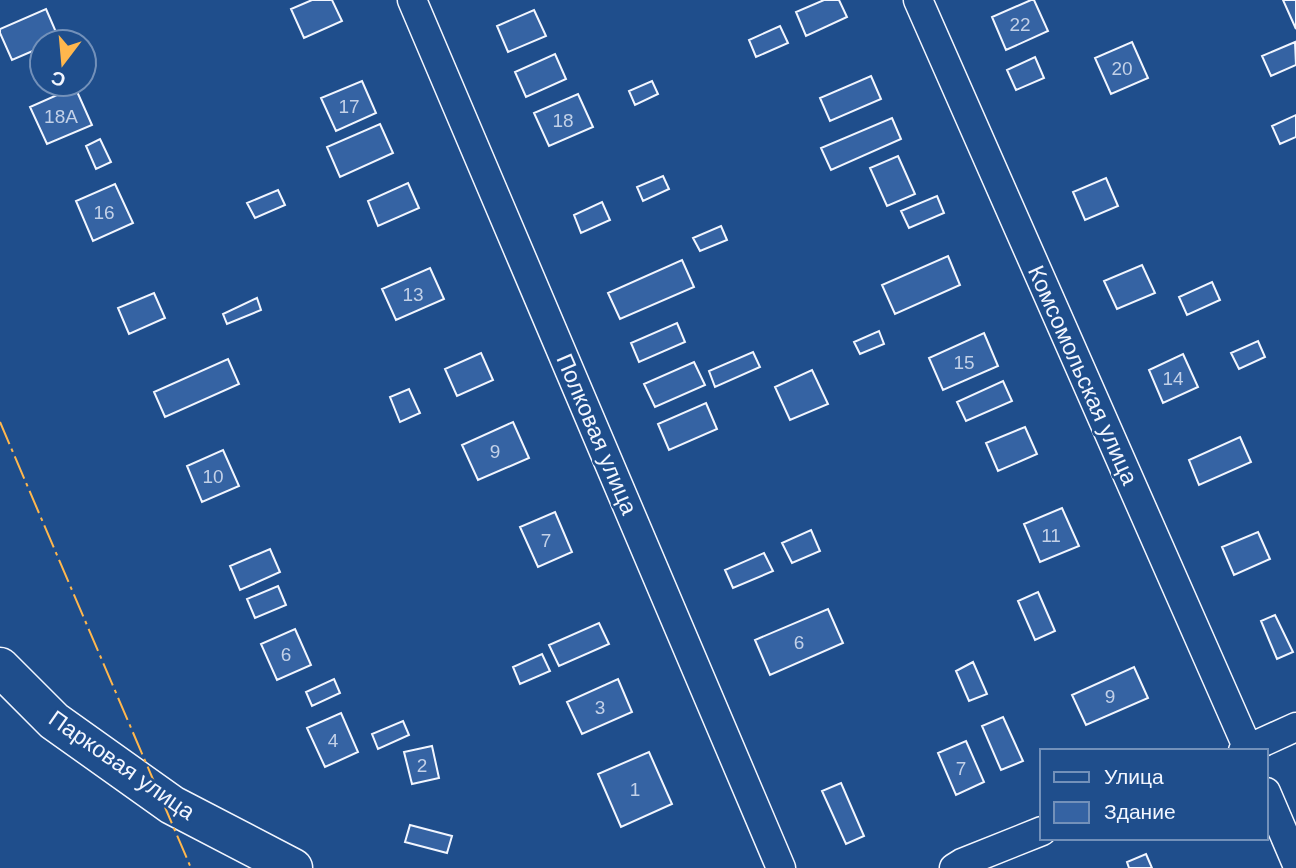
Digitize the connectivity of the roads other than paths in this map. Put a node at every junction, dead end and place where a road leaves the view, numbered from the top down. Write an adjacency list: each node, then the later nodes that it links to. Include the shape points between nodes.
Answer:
1 (412, 0): 11 (street, Полковая улица)
2 (918, 0): 5 (street, Комсомольская улица)
3 (0, 667): 10 (main road, Парковая улица, via 54,721 172,805)
4 (1296, 727): 6 (street)
5 (1247, 749)
6 (1249, 749)
7 (1268, 797): 9 (street)
8 (1040, 832): 12 (street)
9 (1296, 862)
10 (293, 868)
11 (781, 868)
12 (954, 868)

